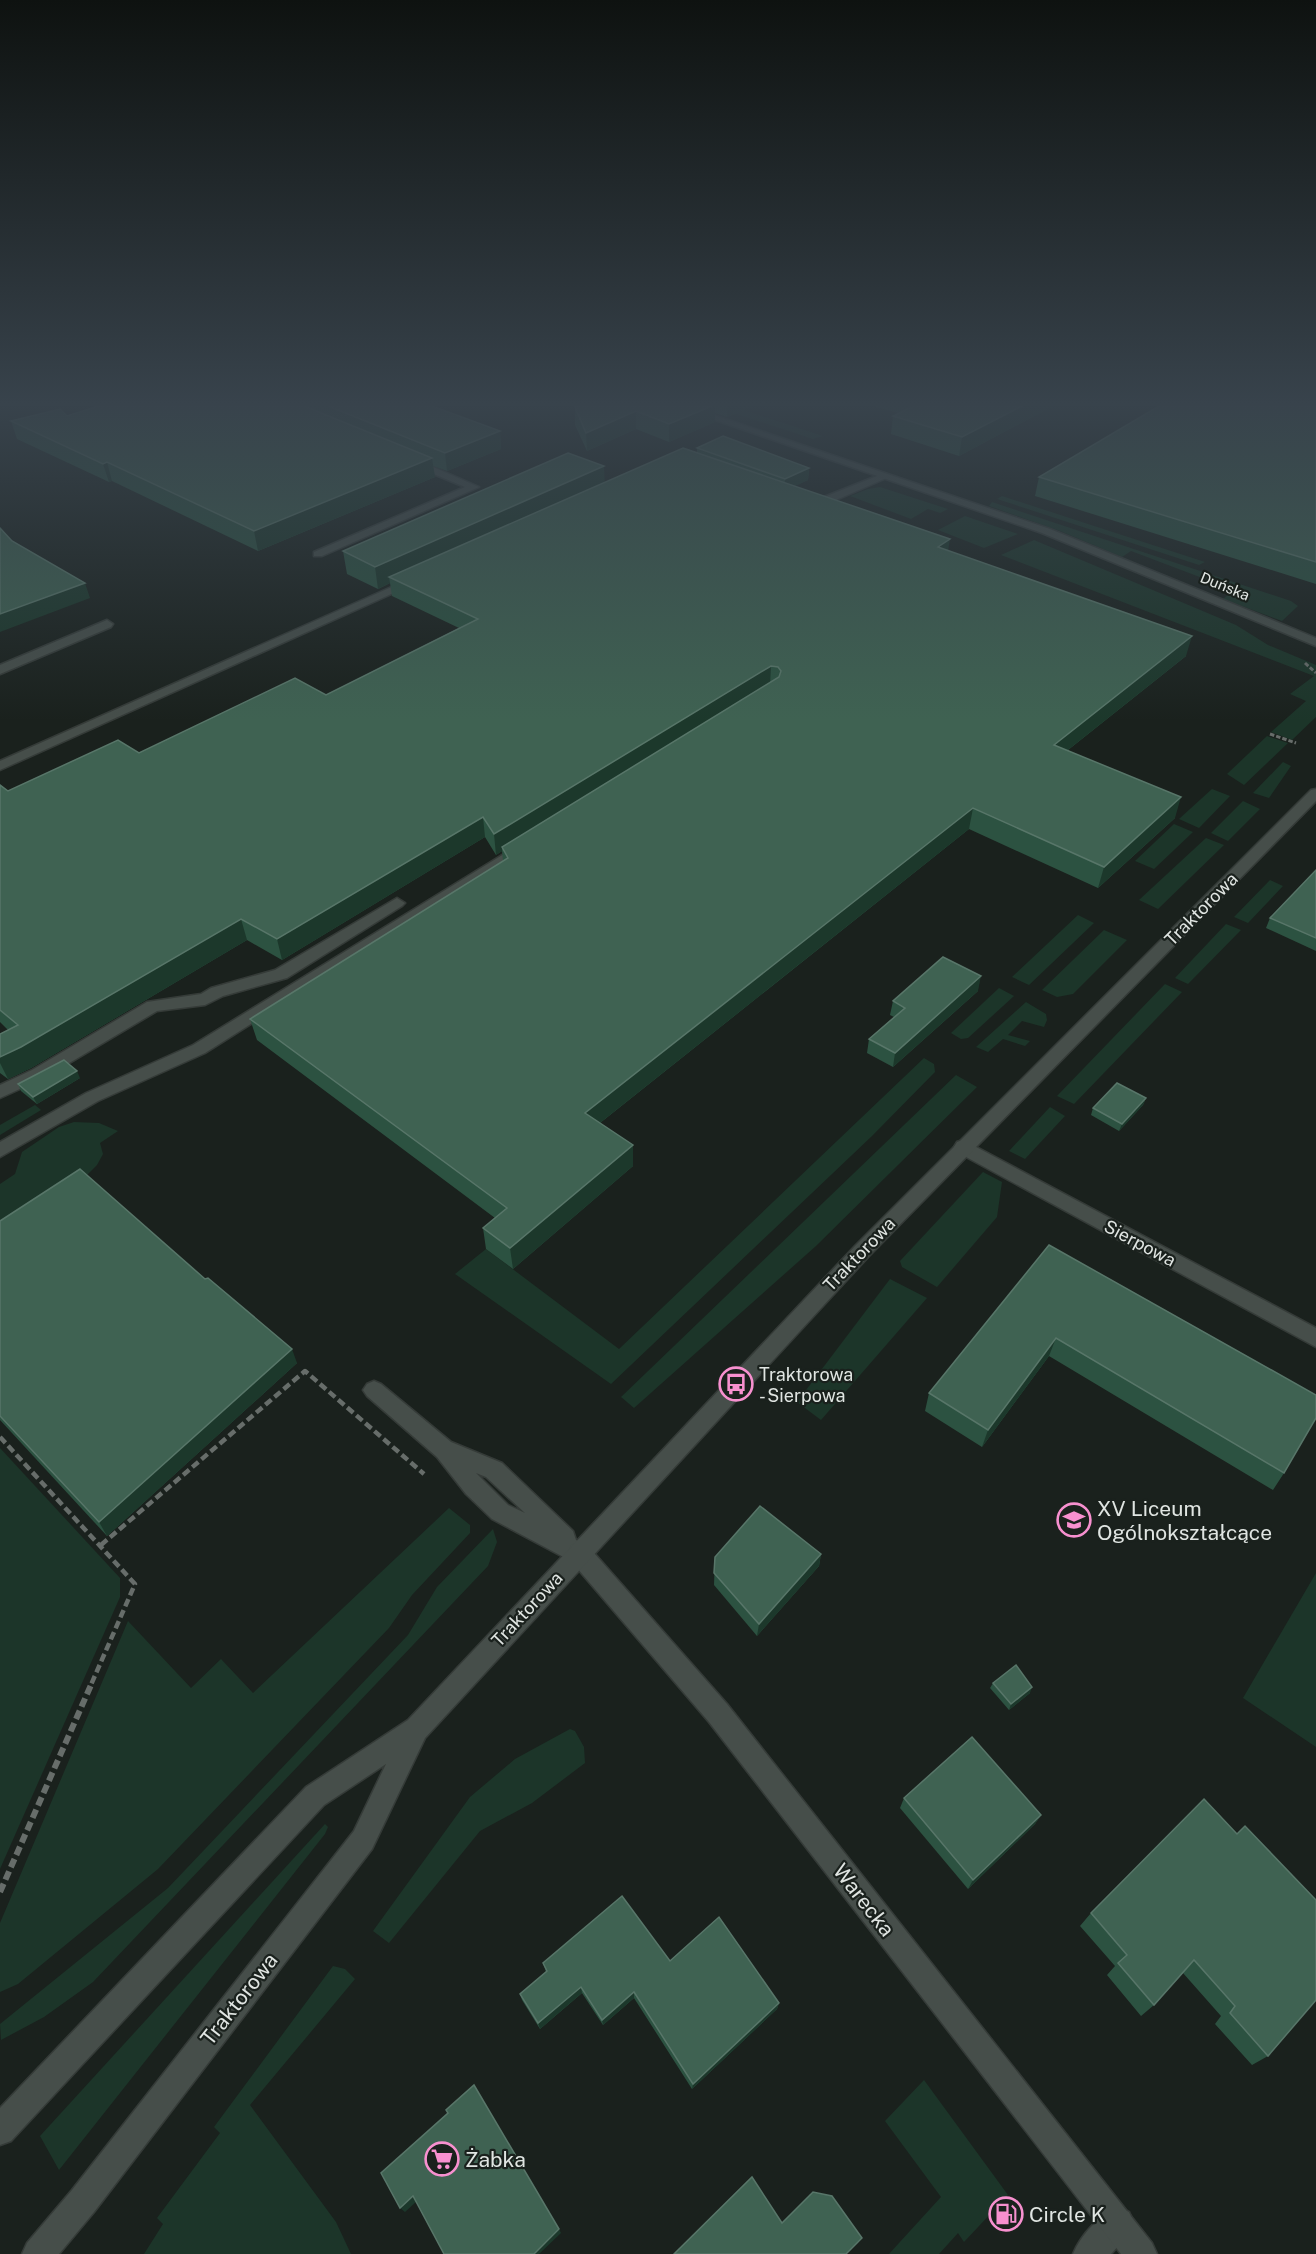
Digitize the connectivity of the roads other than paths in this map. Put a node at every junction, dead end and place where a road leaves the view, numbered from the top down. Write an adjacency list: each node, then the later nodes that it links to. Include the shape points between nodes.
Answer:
1 (418, 511): 3 (street)
2 (988, 511): 6 (street, Duńska)
3 (318, 554)
4 (430, 573): 8 (street)
5 (107, 624): 7 (street)
6 (1316, 642)
7 (0, 670)
8 (2, 763)
9 (1316, 793): 13 (street, Traktorowa)
10 (539, 837): 14 (street, via 199,1048 92,1097)
11 (397, 903): 12 (street, via 281,974 205,999 153,1006)
12 (0, 1092)
13 (963, 1147): 15 (street, Sierpowa); 17 (street, Traktorowa)
14 (0, 1150)
15 (1316, 1338)
16 (374, 1389): 17 (street, via 446,1450 474,1487 500,1512)
17 (579, 1553): 18 (street, Traktorowa); 20 (street, Warecka, via 718,1713)
18 (417, 1729): 19 (street, Traktorowa, via 315,1796); 21 (street, Traktorowa, via 363,1840)
19 (0, 2130)
20 (1118, 2223): 22 (street); 23 (street, Warecka)
21 (38, 2254)
22 (1089, 2254)
23 (1141, 2254)

